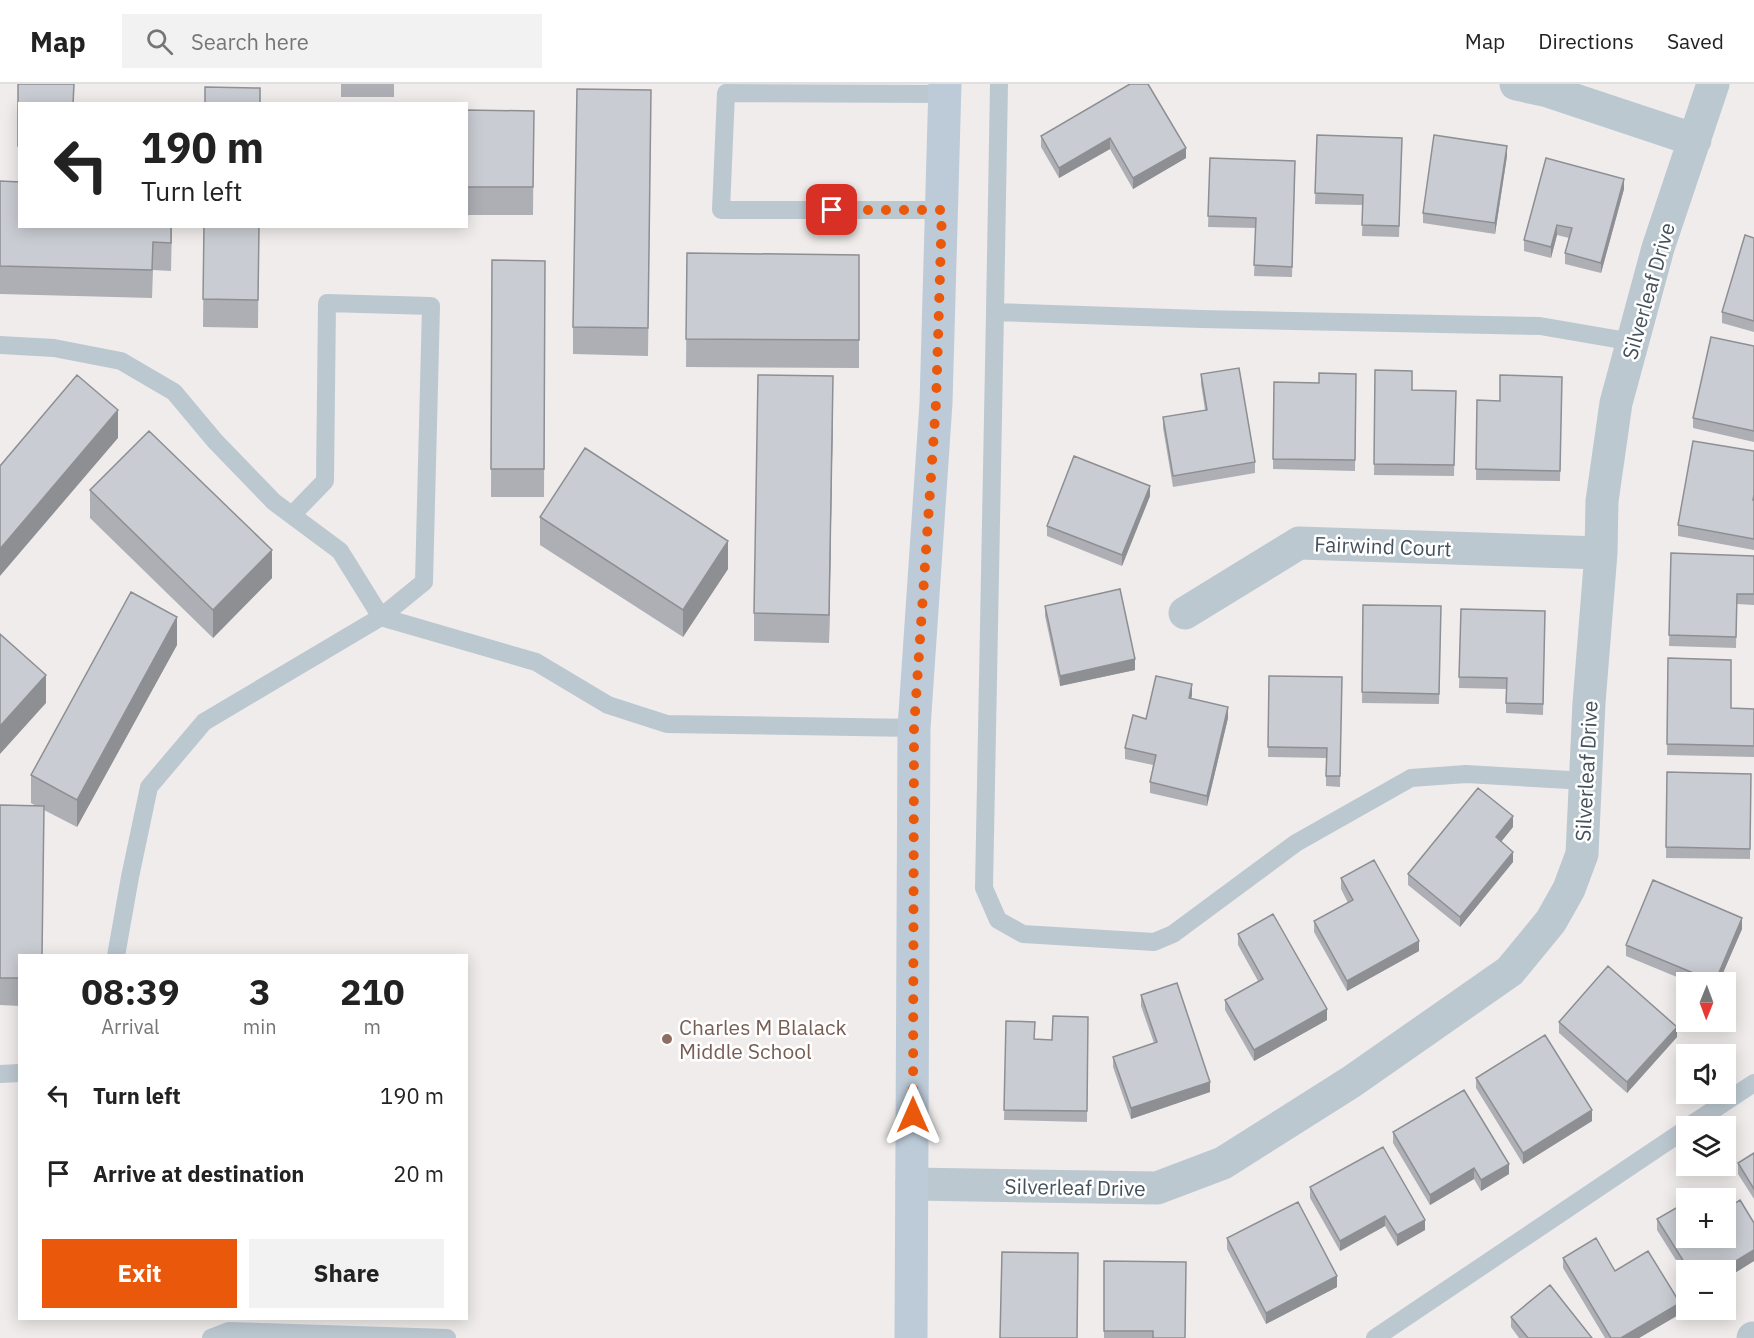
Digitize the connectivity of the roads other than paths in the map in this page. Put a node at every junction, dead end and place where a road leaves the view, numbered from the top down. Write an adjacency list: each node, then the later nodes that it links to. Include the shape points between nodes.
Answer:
1 (999, 84): 7 (lane)
2 (1516, 84): 5 (street)
3 (1713, 84): 5 (street, Silverleaf Drive)
4 (945, 89): 6 (street); 6 (lane, via 726,93 722,210)
5 (1695, 140): 8 (street, Silverleaf Drive, via 1658,248)
6 (942, 210): 14 (street, via 936,403)
7 (995, 312): 8 (lane, via 1540,326); 15 (lane, via 984,888 998,920 1023,934 1154,942 1173,934 1296,843 1412,778 1466,774)
8 (1633, 342): 11 (street, Silverleaf Drive, via 1616,403 1602,501)
9 (0, 345): 10 (lane, via 54,348 121,362 174,392 215,441 274,502)
10 (292, 515): 13 (lane, via 340,551); 13 (lane, via 325,481 327,303 431,306 424,582)
11 (1601, 553): 12 (street, Fairwind Court, via 1299,543); 15 (street, Silverleaf Drive)
12 (1185, 613)
13 (381, 618): 14 (lane, via 536,662 608,705 668,724); 16 (lane, via 204,722 149,787)
14 (914, 728): 22 (street)
15 (1586, 781): 22 (street, Silverleaf Drive, via 1582,854 1569,889 1551,921 1510,971 1351,1082 1223,1163 1157,1188)
16 (116, 954)
17 (18, 1073): 18 (lane)
18 (0, 1074)
19 (1754, 1083): 20 (lane)
20 (1706, 1116)
21 (1676, 1136): 26 (lane)
22 (912, 1184): 25 (street)
23 (211, 1338): 24 (lane, via 229,1331)
24 (447, 1338)
25 (911, 1338)
26 (1375, 1338)

